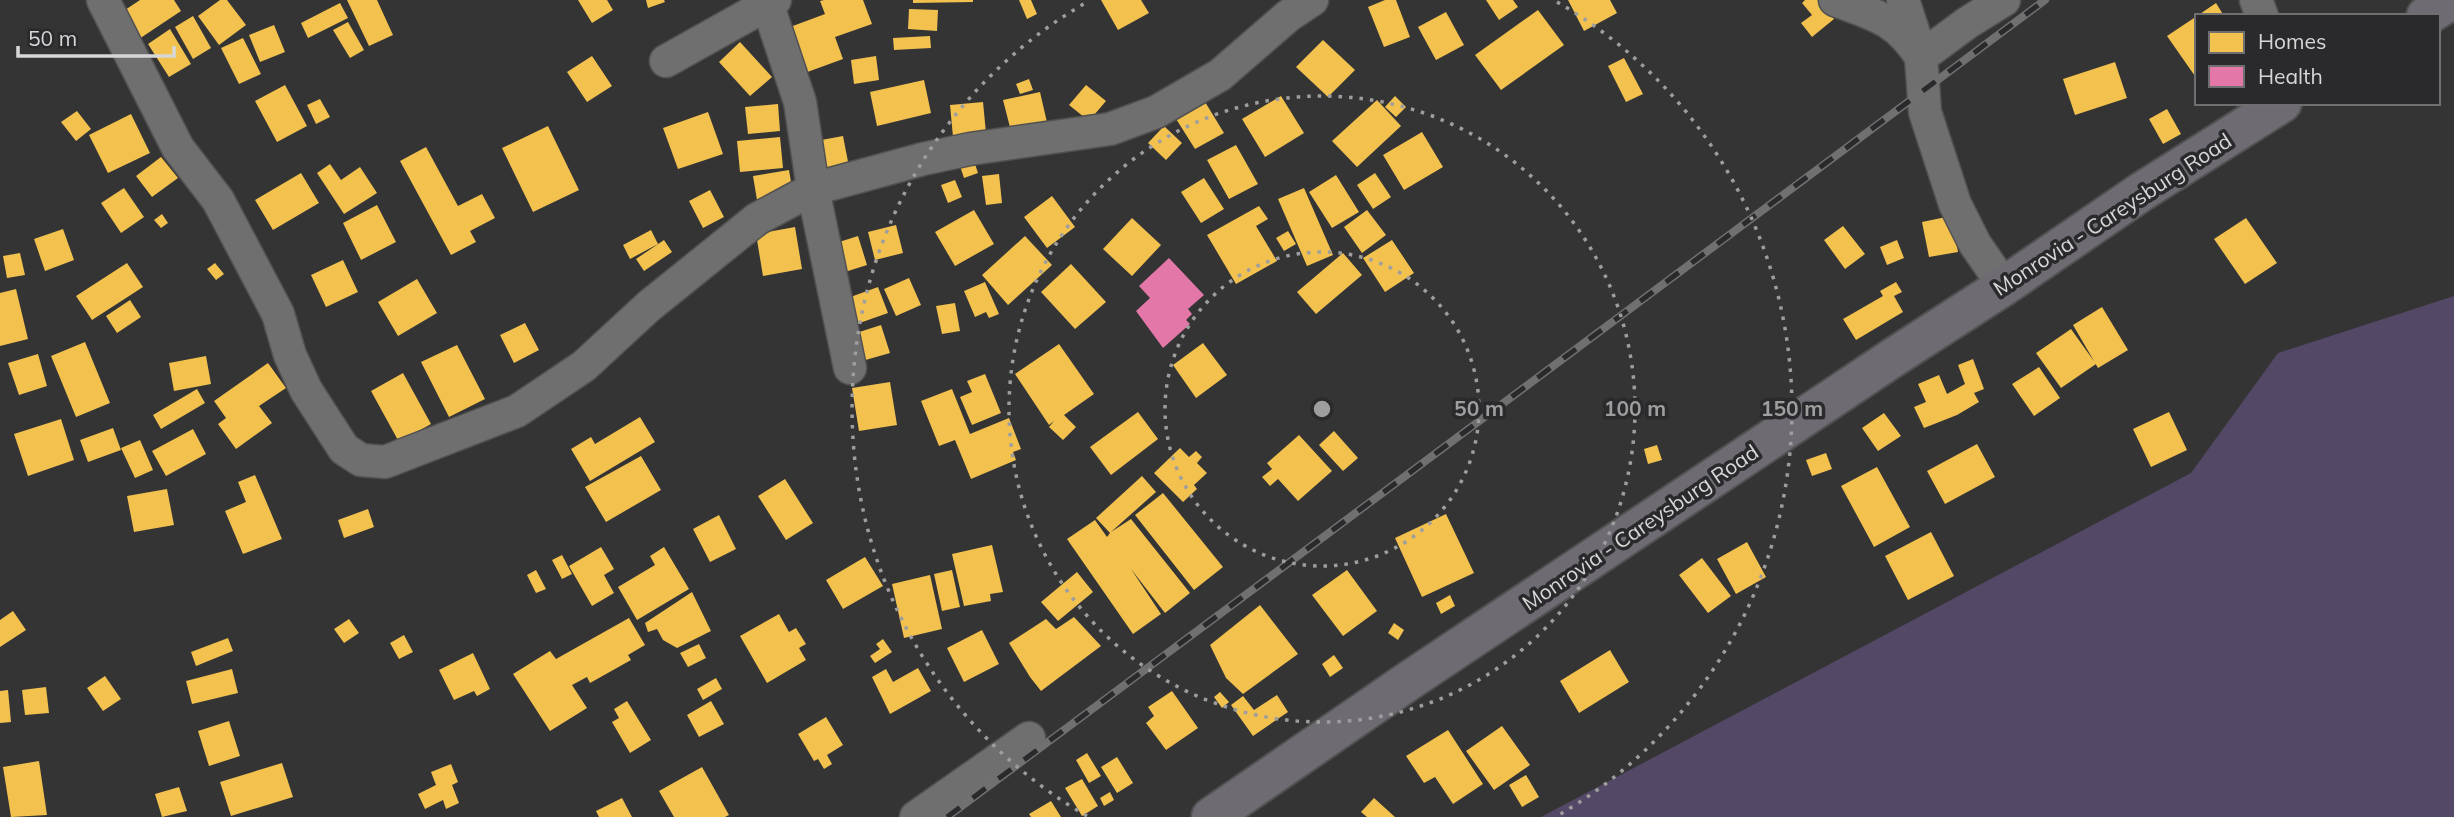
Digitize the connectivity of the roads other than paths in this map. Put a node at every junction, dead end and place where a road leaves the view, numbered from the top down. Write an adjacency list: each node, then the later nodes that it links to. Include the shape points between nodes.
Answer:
1 (103, 0): 12 (street, via 178,148 218,200 278,314 306,390 344,449 361,460 385,462 517,411 584,366 748,226)
2 (1312, 0): 12 (street, via 1220,75 1156,112 1110,129 970,149)
3 (1835, 0): 9 (street, via 1893,24)
4 (1903, 0): 9 (street)
5 (2004, 0): 9 (street)
6 (2452, 0): 8 (main road)
7 (771, 1): 10 (street); 12 (street, via 800,102)
8 (2429, 14)
9 (1921, 57): 13 (street, via 1925,112 1950,193 1975,244)
10 (666, 61)
11 (2279, 105): 13 (main road, Monrovia - Careysburg Road)
12 (813, 189): 14 (street)
13 (2004, 286): 17 (main road, Monrovia - Careysburg Road)
14 (850, 368)
15 (1029, 738): 16 (street)
16 (916, 817)
17 (1211, 817)

